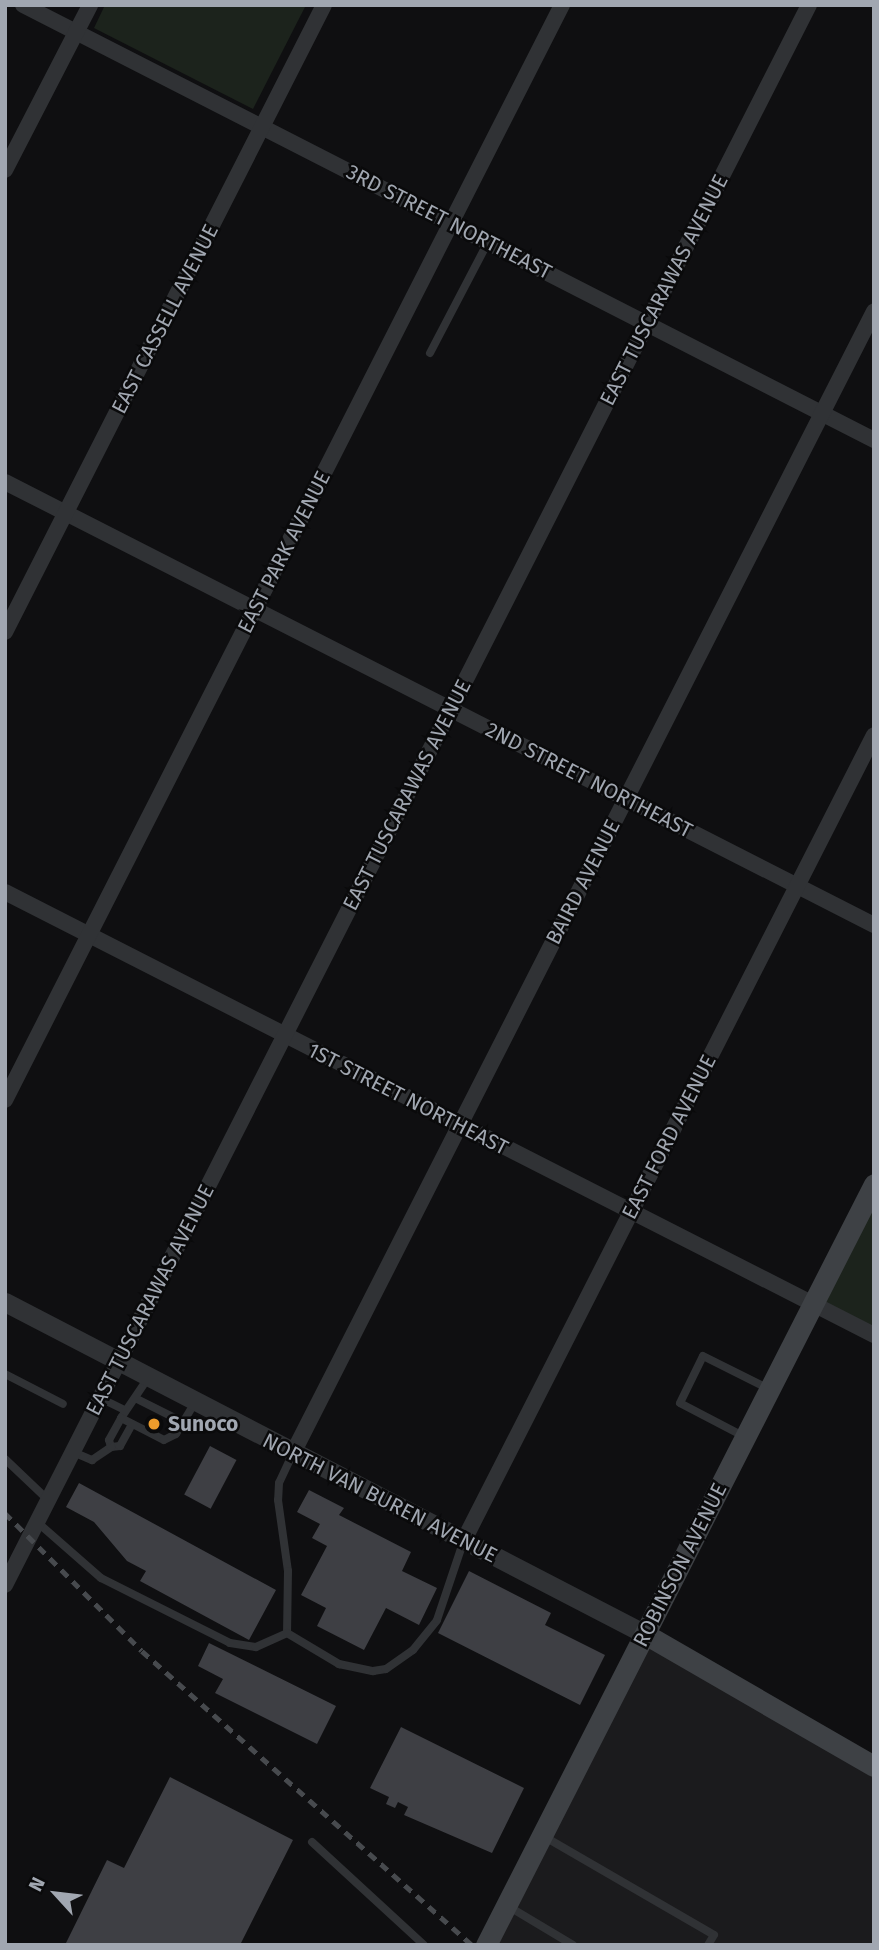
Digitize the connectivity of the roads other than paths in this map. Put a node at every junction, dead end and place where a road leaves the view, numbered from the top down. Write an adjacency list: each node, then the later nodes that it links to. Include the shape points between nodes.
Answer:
1 (23, 5): 6 (street, 3RD STREET NORTHEAST)
2 (90, 5): 6 (street)
3 (324, 5): 7 (street, EAST CASSELL AVENUE)
4 (562, 5): 9 (street, EAST PARK AVENUE)
5 (809, 5): 12 (street, EAST TUSCARAWAS AVENUE)
6 (76, 33): 7 (street, 3RD STREET NORTHEAST); 8 (street)
7 (262, 128): 9 (street, 3RD STREET NORTHEAST); 17 (street, EAST CASSELL AVENUE)
8 (5, 170)
9 (452, 223): 10 (street, 3RD STREET NORTHEAST); 18 (street, EAST PARK AVENUE)
10 (488, 242): 12 (street, 3RD STREET NORTHEAST); 13 (lane)
11 (874, 311): 14 (street, BAIRD AVENUE)
12 (647, 324): 14 (street, 3RD STREET NORTHEAST); 20 (street, EAST TUSCARAWAS AVENUE)
13 (430, 353)
14 (822, 413): 15 (street, 3RD STREET NORTHEAST); 22 (street, BAIRD AVENUE)
15 (874, 440)
16 (5, 482): 17 (street, 2ND STREET NORTHEAST)
17 (66, 513): 18 (street, 2ND STREET NORTHEAST); 19 (street, EAST CASSELL AVENUE)
18 (256, 608): 20 (street, 2ND STREET NORTHEAST); 26 (street, EAST PARK AVENUE)
19 (5, 632)
20 (450, 710): 22 (street, 2ND STREET NORTHEAST); 27 (street, EAST TUSCARAWAS AVENUE)
21 (874, 735): 23 (street, EAST FORD AVENUE)
22 (626, 799): 23 (street, 2ND STREET NORTHEAST); 29 (street, BAIRD AVENUE)
23 (797, 886): 25 (street, 2ND STREET NORTHEAST); 31 (street, EAST FORD AVENUE)
24 (5, 892): 26 (street, 1ST STREET NORTHEAST)
25 (874, 925)
26 (89, 934): 27 (street, 1ST STREET NORTHEAST); 28 (street, EAST PARK AVENUE)
27 (284, 1036): 29 (street, 1ST STREET NORTHEAST); 35 (street, EAST TUSCARAWAS AVENUE)
28 (5, 1100)
29 (460, 1125): 31 (street, 1ST STREET NORTHEAST); 49 (street, BAIRD AVENUE)
30 (874, 1184): 32 (main road, ROBINSON AVENUE)
31 (631, 1212): 32 (street, 1ST STREET NORTHEAST); 53 (street, EAST FORD AVENUE)
32 (812, 1305): 34 (street, 1ST STREET NORTHEAST); 38 (main road, ROBINSON AVENUE)
33 (7, 1308): 35 (street, NORTH VAN BUREN AVENUE)
34 (874, 1335)
35 (118, 1362): 37 (street, NORTH VAN BUREN AVENUE); 39 (street, EAST TUSCARAWAS AVENUE)
36 (5, 1374): 42 (lane)
37 (149, 1378): 40 (lane); 41 (street, NORTH VAN BUREN AVENUE)
38 (769, 1389): 46 (main road, ROBINSON AVENUE); 46 (lane, via 703,1356 680,1403)
39 (100, 1398): 43 (lane); 48 (street, EAST TUSCARAWAS AVENUE)
40 (137, 1399): 43 (lane); 44 (lane)
41 (195, 1402): 44 (lane); 49 (street, NORTH VAN BUREN AVENUE)
42 (63, 1404)
43 (123, 1414): 45 (lane); 47 (lane, via 109,1440)
44 (183, 1422): 45 (lane, via 177,1434 164,1440)
45 (132, 1424): 47 (lane, via 120,1446)
46 (745, 1437): 56 (main road, ROBINSON AVENUE)
47 (111, 1447): 48 (lane, via 92,1460)
48 (73, 1452): 51 (street, EAST TUSCARAWAS AVENUE)
49 (293, 1454): 53 (street, NORTH VAN BUREN AVENUE); 55 (lane, via 279,1483 278,1500 288,1571)
50 (5, 1459): 51 (lane)
51 (48, 1500): 52 (street, EAST TUSCARAWAS AVENUE)
52 (37, 1522): 54 (street, EAST TUSCARAWAS AVENUE); 55 (lane, via 101,1578 230,1643 256,1647)
53 (464, 1540): 55 (lane, via 437,1620 413,1650 386,1669 339,1664); 56 (street, NORTH VAN BUREN AVENUE)
54 (5, 1585)
55 (287, 1633)
56 (645, 1634): 57 (main road); 58 (main road, ROBINSON AVENUE)
57 (874, 1766)
58 (542, 1835): 60 (main road, ROBINSON AVENUE); 64 (lane, via 714,1935)
59 (312, 1842): 61 (lane)
60 (506, 1905): 62 (main road, ROBINSON AVENUE); 63 (lane)
61 (424, 1945)
62 (486, 1945)
63 (573, 1945)
64 (708, 1945)

